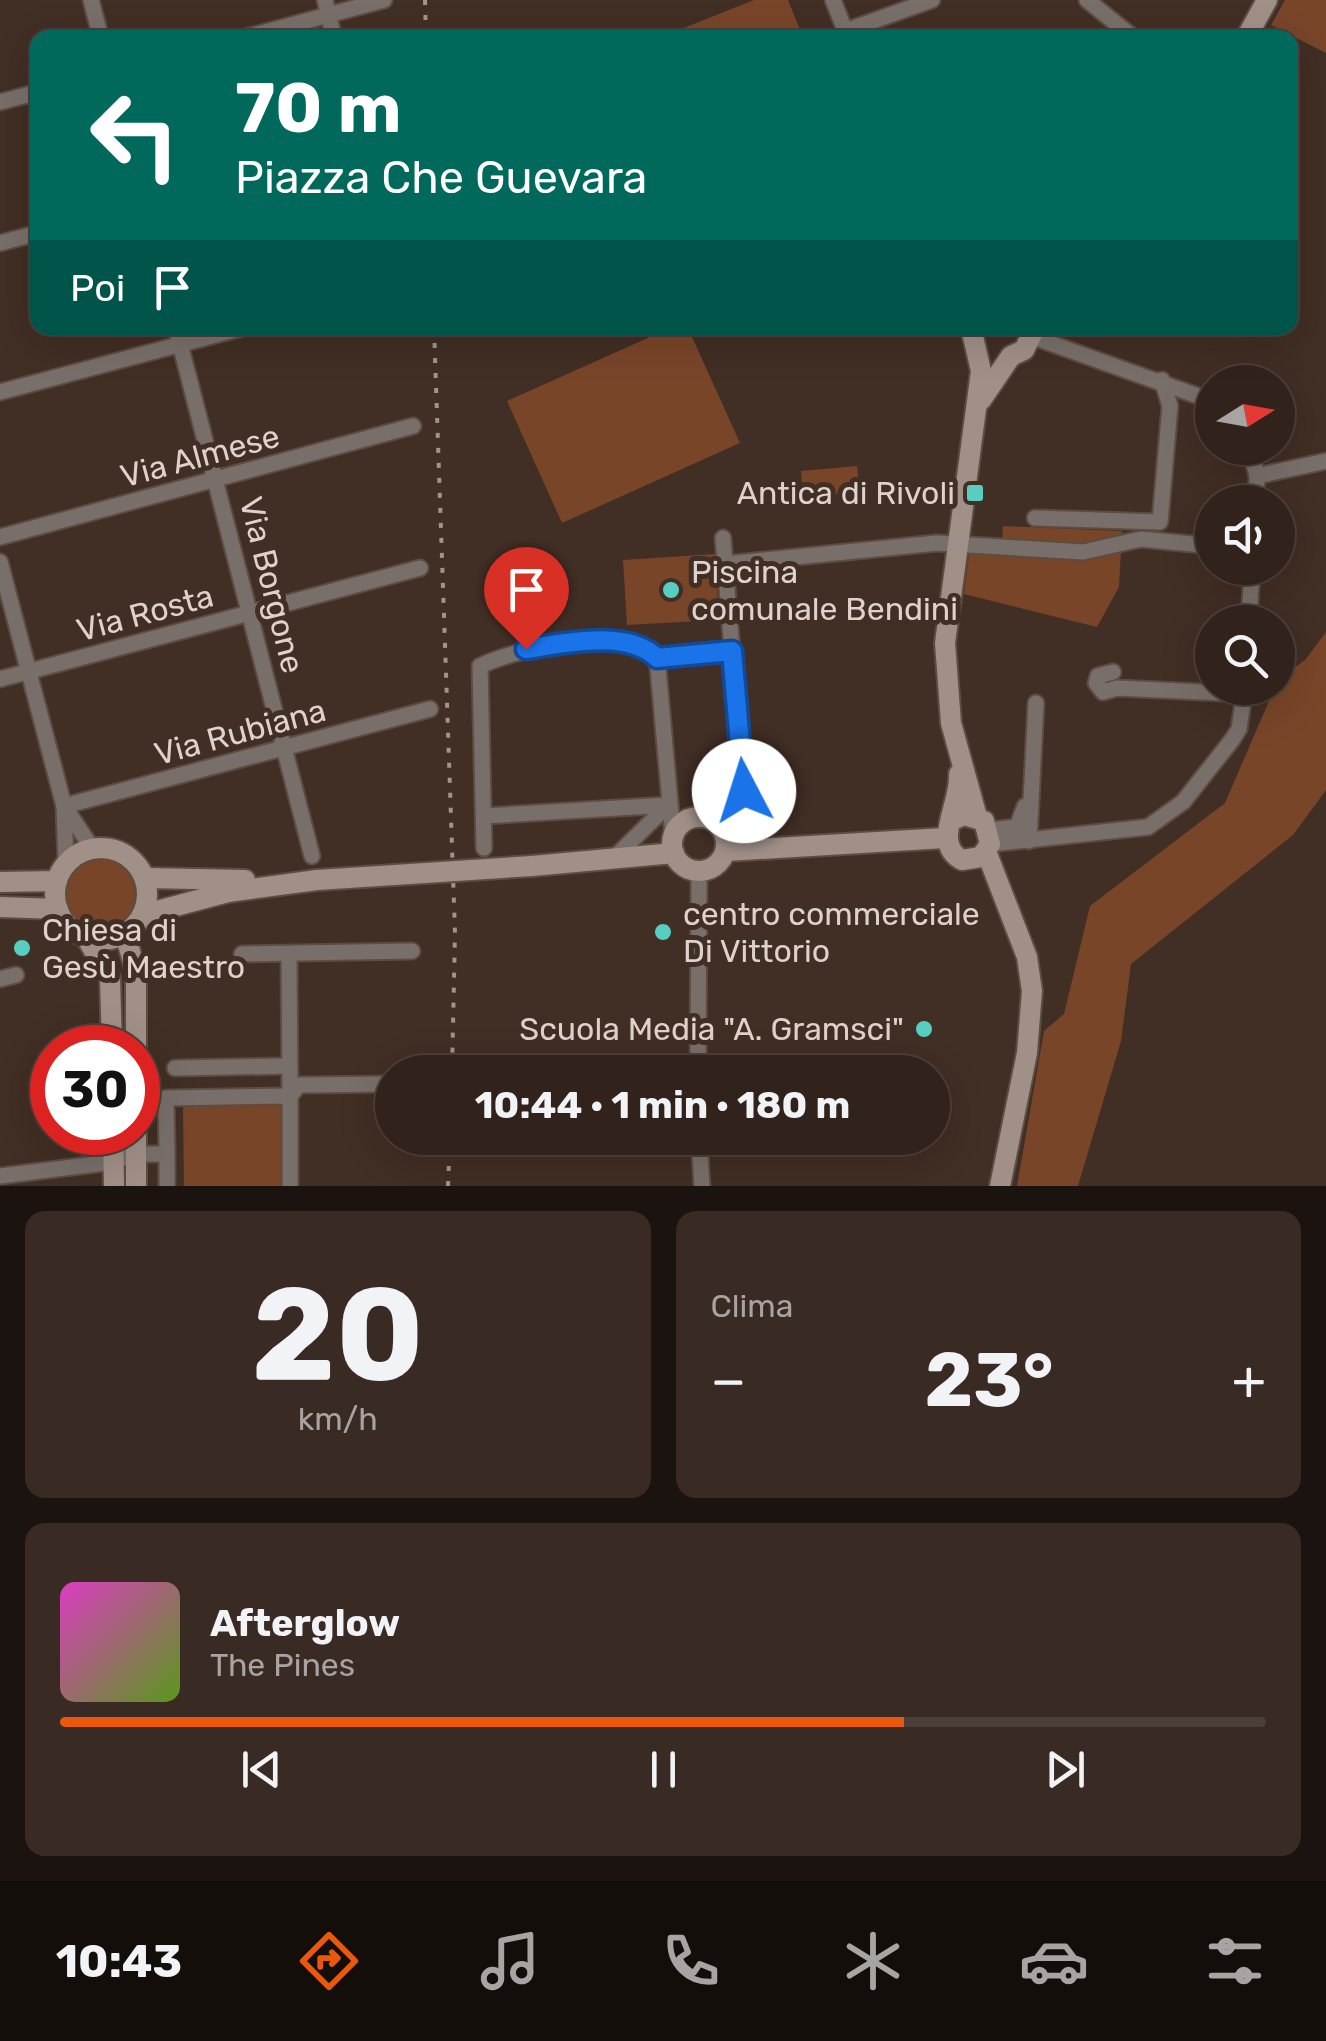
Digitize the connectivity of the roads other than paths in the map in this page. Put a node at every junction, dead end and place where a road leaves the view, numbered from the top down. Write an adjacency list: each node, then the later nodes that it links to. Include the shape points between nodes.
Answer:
1 (91, 0): 8 (street)
2 (384, 0): 7 (street)
3 (834, 0): 10 (street)
4 (932, 0): 11 (street)
5 (1087, 0): 12 (street)
6 (1267, 0): 13 (street)
7 (327, 7): 9 (street)
8 (99, 30)
9 (265, 30)
10 (845, 30)
11 (856, 30)
12 (1124, 30)
13 (1250, 30)
14 (30, 94): 15 (street)
15 (0, 102)
16 (30, 235): 17 (street)
17 (0, 243)
18 (1032, 335): 22 (street)
19 (1042, 335): 23 (street)
20 (179, 336): 24 (street); 32 (street, Via Borgone)
21 (975, 337): 22 (street, via 992,356); 26 (street)
22 (1012, 356): 26 (street)
23 (1162, 383): 25 (street); 27 (street); 34 (street, via 1170,406 1160,522)
24 (0, 392)
25 (1195, 395)
26 (978, 406): 38 (street)
27 (1159, 423)
28 (414, 426): 32 (street, Via Almese)
29 (1326, 461): 31 (street)
30 (1254, 465): 31 (street)
31 (1257, 476): 33 (street)
32 (216, 481): 35 (street, Via Almese); 42 (street, Via Borgone)
33 (1257, 485)
34 (1036, 518)
35 (0, 536)
36 (723, 538): 40 (street)
37 (1195, 544): 38 (street, via 1141,539 1083,552)
38 (956, 545): 40 (street); 53 (street, via 945,642)
39 (0, 562): 45 (street)
40 (725, 564): 43 (street)
41 (420, 568): 42 (street, Via Rosta)
42 (251, 614): 45 (street, Via Rosta); 52 (street, Via Borgone)
43 (732, 651): 44 (street); 55 (street)
44 (657, 658): 56 (street); 58 (street, via 645,646 623,641 526,649 480,666)
45 (31, 671): 47 (street, Via Rosta); 57 (street)
46 (1114, 672): 48 (street, via 1098,676 1103,692)
47 (0, 679)
48 (1195, 690)
49 (1036, 703): 54 (street)
50 (1243, 705): 61 (street, via 1239,729 1225,751 1165,818 1148,827)
51 (430, 710): 52 (street, Via Rubiana)
52 (286, 750): 57 (street, Via Rubiana); 67 (street, Via Borgone)
53 (956, 750): 59 (street, via 960,790); 60 (street)
54 (1030, 788): 60 (street, via 1017,827); 61 (street)
55 (744, 791): 62 (street); 66 (street)
56 (668, 805): 58 (street); 63 (street); 68 (street)
57 (64, 806): 64 (street); 70 (street)
58 (484, 816): 65 (street)
59 (949, 829): 60 (street); 60 (street, via 953,855); 66 (street)
60 (982, 840): 61 (street); 102 (street, via 1027,956 1032,992)
61 (1030, 841)
62 (725, 842): 63 (street, via 714,821 704,817 690,818); 66 (street); 69 (street, via 718,864)
63 (673, 844): 68 (street); 69 (street, via 687,868)
64 (92, 848): 70 (street); 71 (street, via 126,854)
65 (484, 848)
66 (748, 849)
67 (312, 856)
68 (614, 858): 72 (street, bridge)
69 (699, 871): 84 (street)
70 (61, 872): 73 (street); 75 (street)
71 (145, 878): 72 (street); 76 (street)
72 (318, 880): 76 (street, via 228,892)
73 (0, 882)
74 (0, 906): 75 (street)
75 (58, 910): 78 (street)
76 (142, 915): 77 (street)
77 (125, 934): 78 (street); 83 (street, via 136,972)
78 (86, 937): 82 (street, via 110,978)
79 (412, 952): 81 (street)
80 (242, 954): 81 (street)
81 (289, 954): 85 (street)
82 (111, 1025)
83 (136, 1025)
84 (698, 1055)
85 (290, 1066): 86 (street); 88 (street)
86 (175, 1068)
87 (375, 1084): 88 (street, via 299,1086)
88 (290, 1096): 90 (street, via 166,1098); 100 (street)
89 (160, 1154): 90 (street)
90 (167, 1154): 99 (street)
91 (113, 1155): 95 (street)
92 (133, 1155): 95 (street)
93 (136, 1155): 98 (street)
94 (700, 1155): 101 (street)
95 (113, 1162): 96 (street); 97 (street)
96 (0, 1176)
97 (114, 1186)
98 (136, 1186)
99 (167, 1186)
100 (290, 1186)
101 (702, 1186)
102 (1000, 1186)

